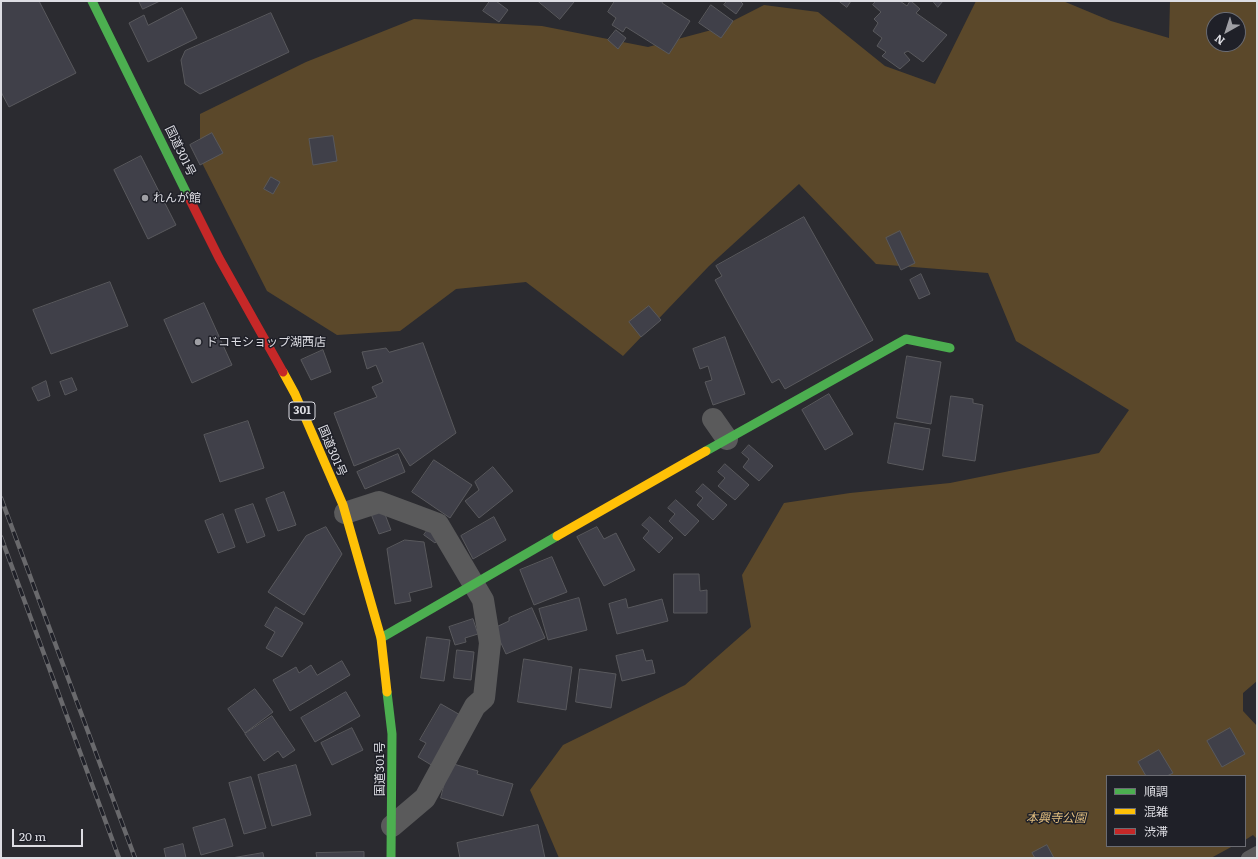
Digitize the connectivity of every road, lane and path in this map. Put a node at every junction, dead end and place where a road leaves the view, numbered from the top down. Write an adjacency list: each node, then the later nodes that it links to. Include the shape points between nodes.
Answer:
1 (92, 1): 5 (main road, 国道301号 / 301, via 219,258 295,394)
2 (950, 348): 4 (main road, via 906,339)
3 (713, 419): 4 (street)
4 (726, 439): 6 (main road)
5 (345, 513): 6 (street, via 379,502 438,524); 7 (main road, 国道301号 / 301)
6 (474, 585): 7 (main road); 8 (street, via 483,600 490,643 484,698 475,706 425,798)
7 (381, 638): 8 (main road, 国道301号 / 301, via 392,734)
8 (392, 826): 10 (main road, 国道301号 / 301)
9 (1257, 853): 11 (lane)
10 (391, 858)
11 (1248, 858)

